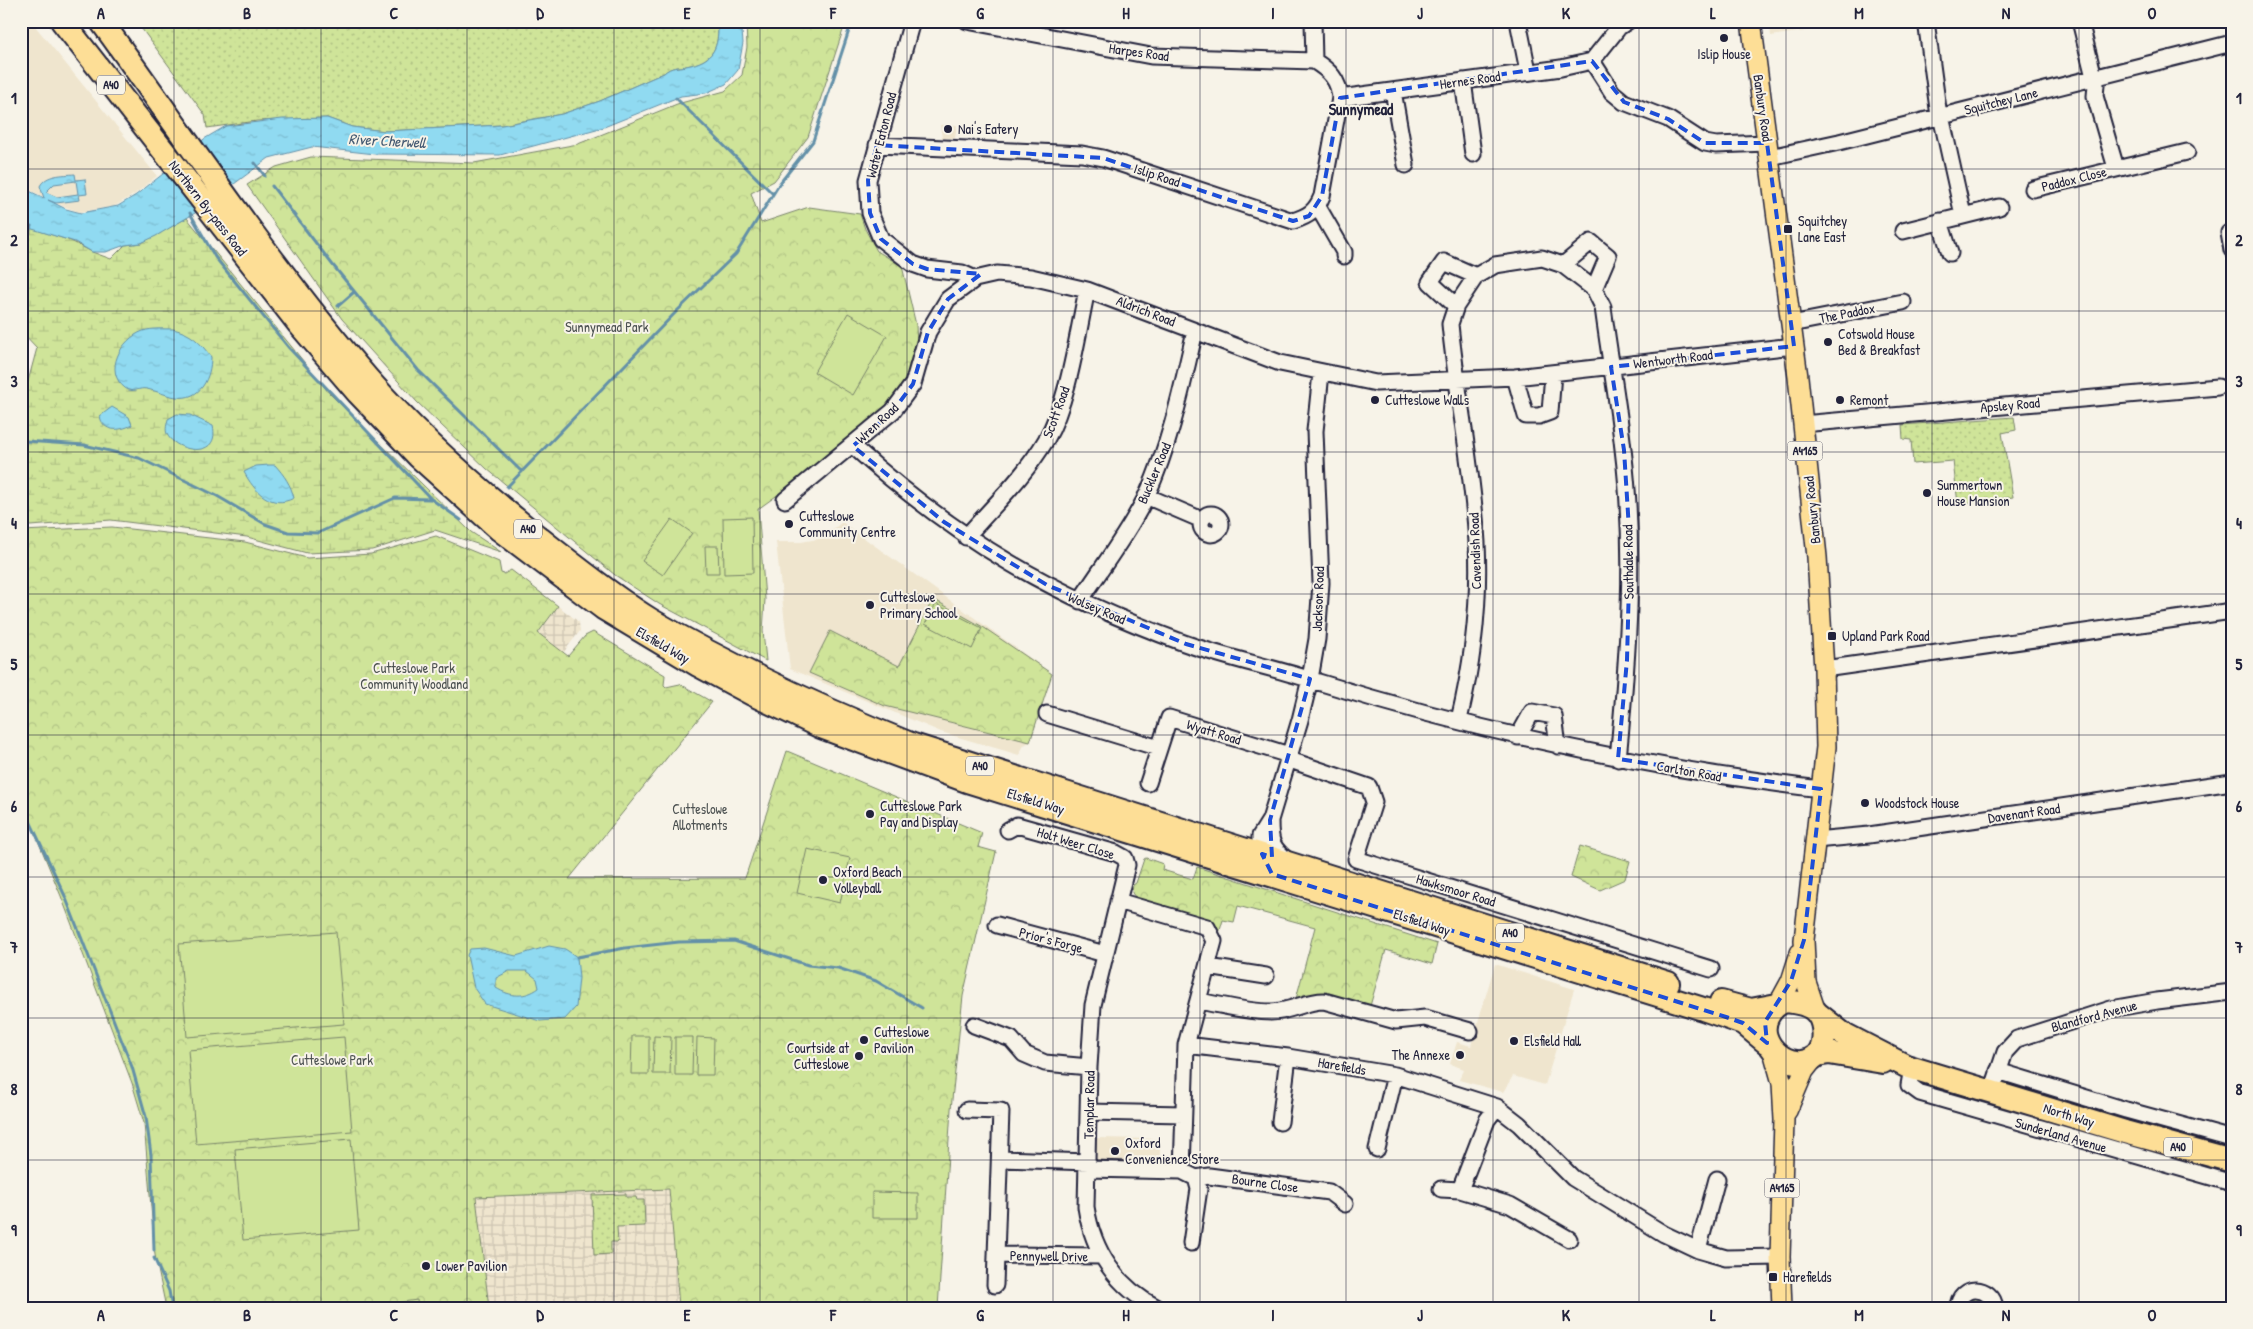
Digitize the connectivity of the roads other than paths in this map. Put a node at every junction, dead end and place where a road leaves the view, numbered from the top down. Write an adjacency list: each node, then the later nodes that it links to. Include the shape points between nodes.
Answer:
1 (62, 21): 29 (highway, Northern By-pass Road / A40, via 161,149)
2 (101, 21): 29 (highway, Northern By-pass Road / A40, via 182,132)
3 (912, 21): 20 (street, Water Eaton Road)
4 (967, 21): 12 (street, Harpes Road, via 1151,56)
5 (1313, 21): 12 (street)
6 (1518, 21): 14 (street)
7 (1628, 21): 13 (street, via 1619,27)
8 (1751, 21): 21 (main road, Banbury Road / A4165)
9 (1926, 21): 19 (street)
10 (2080, 21): 15 (street, Paddox Close)
11 (2232, 43): 15 (street, Squitchey Lane)
12 (1314, 61): 18 (street, via 1334,78 1340,88)
13 (1592, 61): 14 (street, Hernes Road); 21 (street, Squitchey Lane, via 1612,92 1624,102 1668,119 1705,143)
14 (1528, 72): 16 (street, Hernes Road)
15 (2094, 78): 19 (street, Squitchey Lane); 25 (street, Paddox Close, via 2094,96)
16 (1463, 81): 17 (street, Hernes Road); 23 (street)
17 (1393, 91): 18 (street, Hernes Road); 24 (street)
18 (1340, 98): 27 (street)
19 (1940, 116): 21 (street, Squitchey Lane); 30 (street)
20 (877, 145): 27 (street, Islip Road, via 1082,154 1103,158 1293,221 1309,216); 37 (street, Water Eaton Road, via 868,180 870,213 882,239)
21 (1769, 150): 45 (main road, Banbury Road / A4165)
22 (2187, 152): 25 (street, Paddox Close)
23 (1473, 154)
24 (1406, 165)
25 (2116, 168): 26 (street, Paddox Close)
26 (2033, 190)
27 (1318, 207): 36 (street)
28 (1999, 207): 30 (street)
29 (225, 212): 54 (highway, Northern By-pass Road / A40, via 314,313)
30 (1963, 215): 31 (street)
31 (1940, 220): 32 (street); 35 (street)
32 (1903, 231)
33 (2232, 231): 34 (street, via 2229,233)
34 (2232, 250)
35 (1950, 253)
36 (1344, 256)
37 (912, 264): 40 (street, Aldrich Road, via 927,270 962,273)
38 (1563, 265): 39 (street, via 1542,258 1495,265); 41 (street); 41 (street, via 1591,242 1608,256)
39 (1476, 276): 44 (street); 44 (street, via 1444,262 1430,282)
40 (975, 279): 42 (street, Aldrich Road, via 997,274 1031,277); 57 (street, Wren Road, via 948,299 928,332 913,384 894,411)
41 (1594, 289): 48 (street, Southdale Road, via 1603,307)
42 (1087, 290): 46 (street, Aldrich Road); 61 (street, Scott Road, via 1069,373 1046,439 1025,470)
43 (1903, 302): 45 (street, The Paddox)
44 (1456, 306): 52 (street, Cavendish Road, via 1450,324)
45 (1792, 324): 47 (main road, Banbury Road / A4165)
46 (1195, 330): 49 (street, Aldrich Road, via 1280,363); 58 (street, Buckler Road, via 1179,405)
47 (1794, 346): 48 (street, Wentworth Road); 56 (main road, Banbury Road / A4165)
48 (1611, 367): 50 (street, Wentworth Road); 73 (street, Southdale Road, via 1624,450 1630,545 1628,660)
49 (1321, 373): 53 (street, Aldrich Road); 65 (street, Jackson Road, via 1315,431 1321,583)
50 (1553, 373): 51 (street, Wentworth Road); 51 (street, via 1550,412 1539,416 1526,416)
51 (1515, 377): 52 (street, Wentworth Road)
52 (1457, 381): 53 (street, Wentworth Road); 68 (street, Cavendish Road, via 1477,542 1474,641)
53 (1376, 383)
54 (364, 386): 80 (highway, Elsfield Way / A40, via 510,516 611,594 708,652 828,711 913,745); 81 (highway, Elsfield Way / A40, via 418,456 500,530 603,608 752,694 821,727 933,769)
55 (2218, 387): 56 (street, Apsley Road)
56 (1802, 424): 64 (main road, Banbury Road / A4165, via 1817,557)
57 (853, 446): 59 (street, Wren Road); 61 (street, Wolsey Road, via 900,488)
58 (1146, 496): 60 (street); 62 (street, Buckler Road)
59 (785, 500)
60 (1202, 520)
61 (966, 537): 62 (street, Wolsey Road)
62 (1080, 601): 65 (street, Wolsey Road, via 1186,644)
63 (2232, 612): 64 (street)
64 (1824, 669): 76 (main road, Banbury Road / A4165, via 1826,747)
65 (1310, 679): 66 (street, Wolsey Road); 72 (street, Jackson Road)
66 (1377, 700): 68 (street, Carlton Road)
67 (1047, 714): 71 (street)
68 (1459, 720): 69 (street, Carlton Road)
69 (1518, 737): 70 (street, Carlton Road); 70 (street, via 1532,712 1554,716)
70 (1558, 746): 73 (street, Carlton Road)
71 (1159, 748): 72 (street, Wyatt Road, via 1169,718); 75 (street, Wyatt Road)
72 (1288, 757): 77 (street, Jackson Road); 88 (street, Hawksmoor Road, via 1369,786 1374,802 1356,859)
73 (1618, 759): 76 (street, Carlton Road, via 1709,775)
74 (2232, 782): 79 (street, Davenant Road, via 1827,841)
75 (1148, 783)
76 (1821, 789): 79 (main road, Banbury Road / A4165)
77 (1270, 820): 80 (street, Jackson Road, via 1260,836); 81 (street, Jackson Road, via 1270,841)
78 (1008, 830): 82 (street, Holt Weer Close, via 1017,825 1116,853 1125,858)
79 (1816, 840): 85 (main road, Banbury Road / A4165)
80 (1262, 854): 81 (highway, Elsfield Way / A40)
81 (1281, 869): 92 (highway, Elsfield Way / A40, via 1670,984 1729,1005 1751,1010); 97 (highway, Elsfield Way / A40, via 1743,1023)
82 (1124, 877): 83 (street, Templar Road)
83 (1118, 901): 86 (street, Templar Road); 87 (street, via 1206,927 1214,941)
84 (997, 926): 86 (street, Prior's Forge)
85 (1804, 940): 92 (main road, Banbury Road / A4165, via 1791,981); 93 (main road, Banbury Road / A4165, via 1806,982)
86 (1105, 954): 100 (street, Templar Road, via 1093,1005)
87 (1208, 967): 89 (street); 91 (street)
88 (1710, 969)
89 (1266, 976)
90 (2232, 992): 103 (street, Blandford Avenue, via 2124,1007 2054,1026 2012,1043 2005,1052)
91 (1198, 1002): 95 (street, via 1271,1012 1324,1001 1396,1021 1425,1018); 96 (street)
92 (1778, 1004): 93 (highway, via 1792,1002 1810,1007); 97 (highway, via 1765,1022 1764,1031)
93 (1817, 1013): 98 (highway, via 1824,1037); 101 (highway, North Way / A40, via 1842,1033)
94 (974, 1025): 100 (street, via 1011,1039 1024,1054 1045,1063)
95 (1470, 1031)
96 (1186, 1046): 99 (street, Harefields); 107 (street)
97 (1770, 1047): 98 (highway, via 1793,1060); 108 (main road, A4165, via 1782,1084)
98 (1816, 1056): 101 (highway, North Way / A40, via 1829,1053); 108 (main road, A4165, via 1799,1082)
99 (1288, 1057): 102 (street, Harefields); 109 (street)
100 (1089, 1067): 106 (street, Templar Road)
101 (1909, 1067): 103 (highway, North Way / A40); 117 (street, Sunderland Avenue, via 1909,1086 1920,1093)
102 (1395, 1076): 104 (street, Harefields); 111 (street)
103 (1995, 1081): 110 (street); 113 (highway, North Way / A40, via 2125,1132)
104 (1497, 1107): 119 (street, via 1486,1120); 123 (street, Harefields, via 1519,1124 1573,1178 1664,1234)
105 (967, 1110): 112 (street, Pennywell Drive, via 1001,1111)
106 (1088, 1112): 107 (street); 114 (street, Templar Road)
107 (1183, 1114): 115 (street)
108 (1784, 1120): 126 (main road, A4165)
109 (1280, 1122)
110 (2232, 1138)
111 (1376, 1149)
112 (1000, 1159): 114 (street); 124 (street, Pennywell Drive)
113 (2232, 1161)
114 (1088, 1166): 115 (street, Bourne Close); 125 (street, Templar Road, via 1086,1207 1089,1229)
115 (1189, 1174): 120 (street, Bourne Close, via 1329,1192); 122 (street, via 1199,1189)
116 (1717, 1179): 123 (street)
117 (2232, 1183)
118 (1441, 1189): 119 (street)
119 (1460, 1190): 121 (street, via 1510,1205)
120 (1345, 1204)
121 (1569, 1239)
122 (1190, 1243)
123 (1698, 1250): 126 (street, Harefields, via 1726,1258)
124 (998, 1255): 125 (street, Pennywell Drive); 127 (street, Pennywell Drive)
125 (1101, 1256): 128 (street, Templar Road, via 1116,1278)
126 (1780, 1257): 129 (main road, A4165)
127 (996, 1285)
128 (1158, 1308)
129 (1782, 1308)
130 (1958, 1308): 131 (street, via 1961,1296 1976,1289 1986,1291)
131 (1995, 1308)

